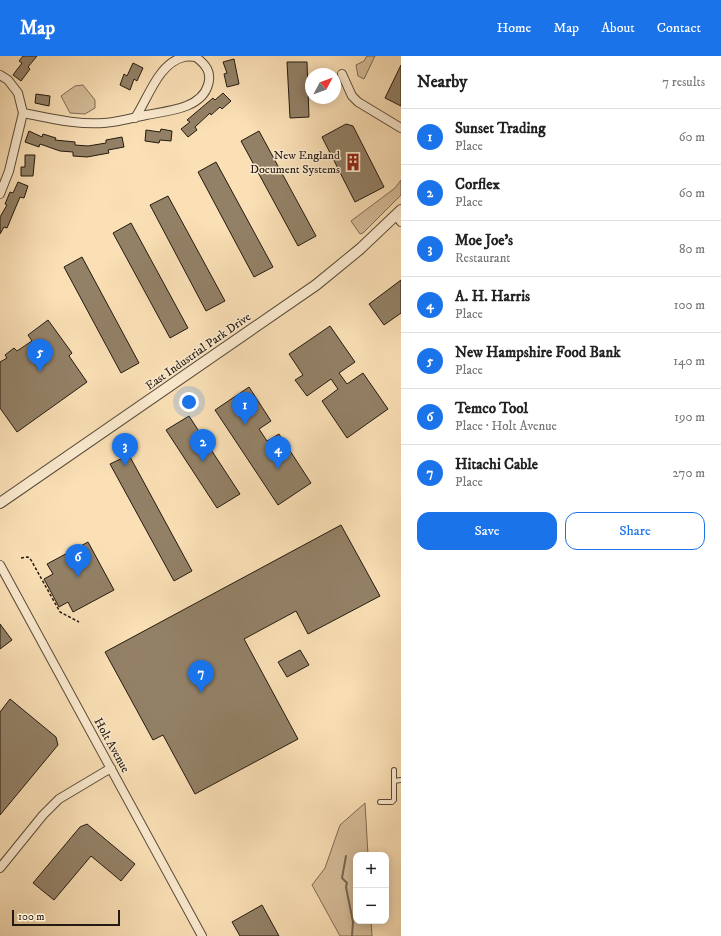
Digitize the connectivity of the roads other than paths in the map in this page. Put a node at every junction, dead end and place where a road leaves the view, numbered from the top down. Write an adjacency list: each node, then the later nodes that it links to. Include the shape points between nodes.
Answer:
1 (342, 74): 5 (street, via 352,96 358,102)
2 (0, 75): 3 (street, via 18,92)
3 (23, 113): 4 (street, via 55,120 88,123); 6 (street)
4 (135, 118): 4 (street, via 175,109 198,100 207,90 211,77 206,66 196,57 184,57 173,62 156,81)
5 (401, 128)
6 (0, 194)
7 (399, 216): 8 (street, East Industrial Park Drive, via 316,285)
8 (0, 503)
9 (0, 565): 10 (street, Holt Avenue)
10 (111, 768): 15 (street, via 60,799); 16 (street, Holt Avenue)
11 (394, 770): 13 (lane)
12 (401, 780): 13 (lane)
13 (394, 781): 14 (lane, via 394,800)
14 (380, 802)
15 (0, 868)
16 (202, 936)

